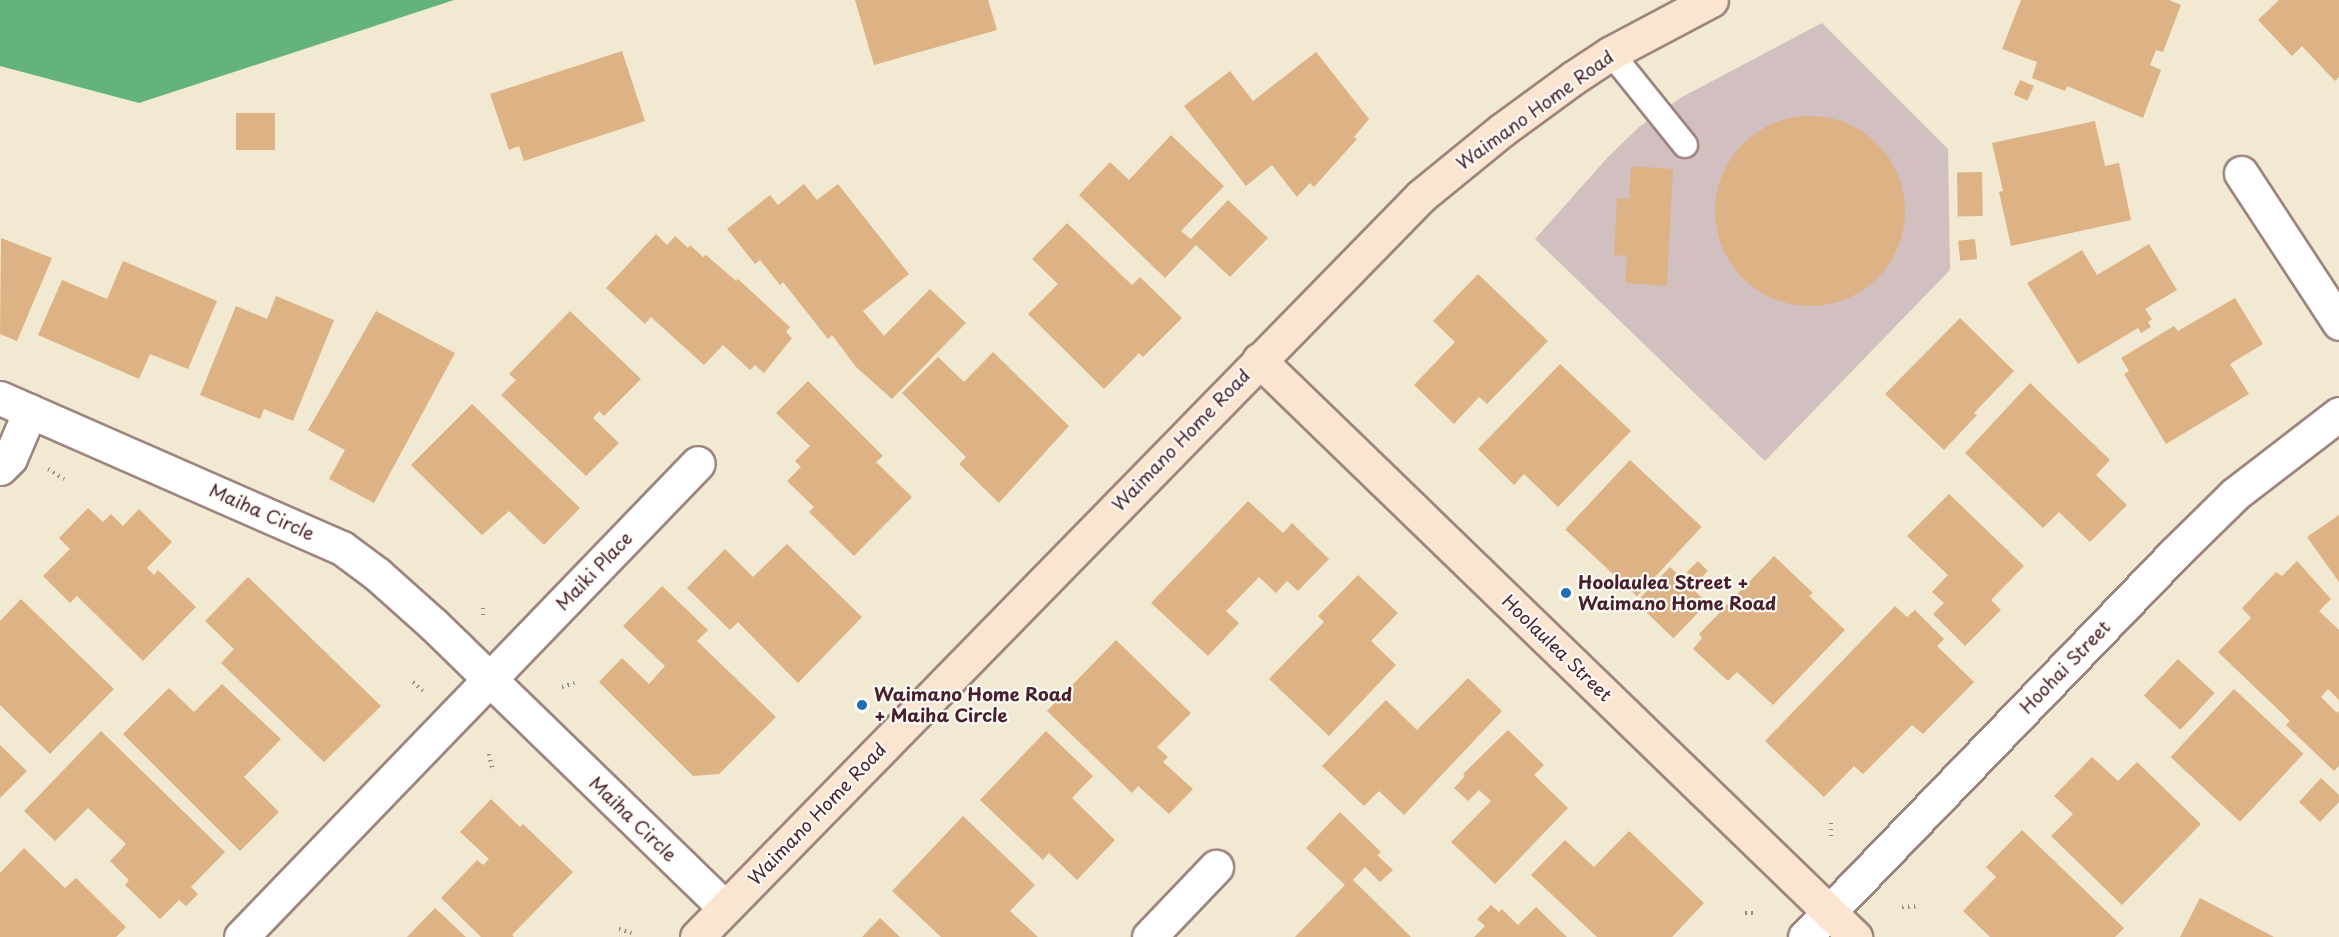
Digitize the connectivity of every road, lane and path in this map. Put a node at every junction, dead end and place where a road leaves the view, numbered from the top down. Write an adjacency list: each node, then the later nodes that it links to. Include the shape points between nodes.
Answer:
1 (1711, 0): 2 (street, Waimano Home Road)
2 (1611, 53): 3 (lane); 6 (street, Waimano Home Road, via 1502,130 1420,195)
3 (1685, 145)
4 (2241, 173): 5 (street)
5 (2339, 322)
6 (1259, 360): 28 (street, Waimano Home Road); 29 (street, Hoolaulea Street)
7 (0, 398): 8 (street, Maiha Circle)
8 (30, 411): 11 (street, via 10,458); 16 (street, Maiha Circle, via 342,548 377,574)
9 (2339, 414): 29 (street, Hoohai Street, via 2235,494)
10 (698, 463): 16 (street, Maiki Place)
11 (0, 468)
12 (48, 469): 13 (path)
13 (64, 479)
14 (483, 604): 15 (path)
15 (483, 615)
16 (490, 680): 28 (street, Maiha Circle); 34 (street)
17 (413, 682): 20 (path)
18 (574, 683): 19 (path)
19 (562, 687)
20 (423, 691)
21 (489, 754): 22 (path)
22 (493, 772)
23 (1831, 824): 24 (path)
24 (1831, 837)
25 (1216, 867): 36 (street)
26 (1920, 906): 27 (path)
27 (1902, 907)
28 (725, 908): 35 (street, Waimano Home Road)
29 (1829, 912): 37 (street, Hoohai Street); 38 (street, Hoolaulea Street)
30 (1745, 913): 31 (path)
31 (1757, 914)
32 (619, 929): 33 (path)
33 (632, 933)
34 (241, 937)
35 (697, 937)
36 (1149, 937)
37 (1805, 937)
38 (1855, 937)

